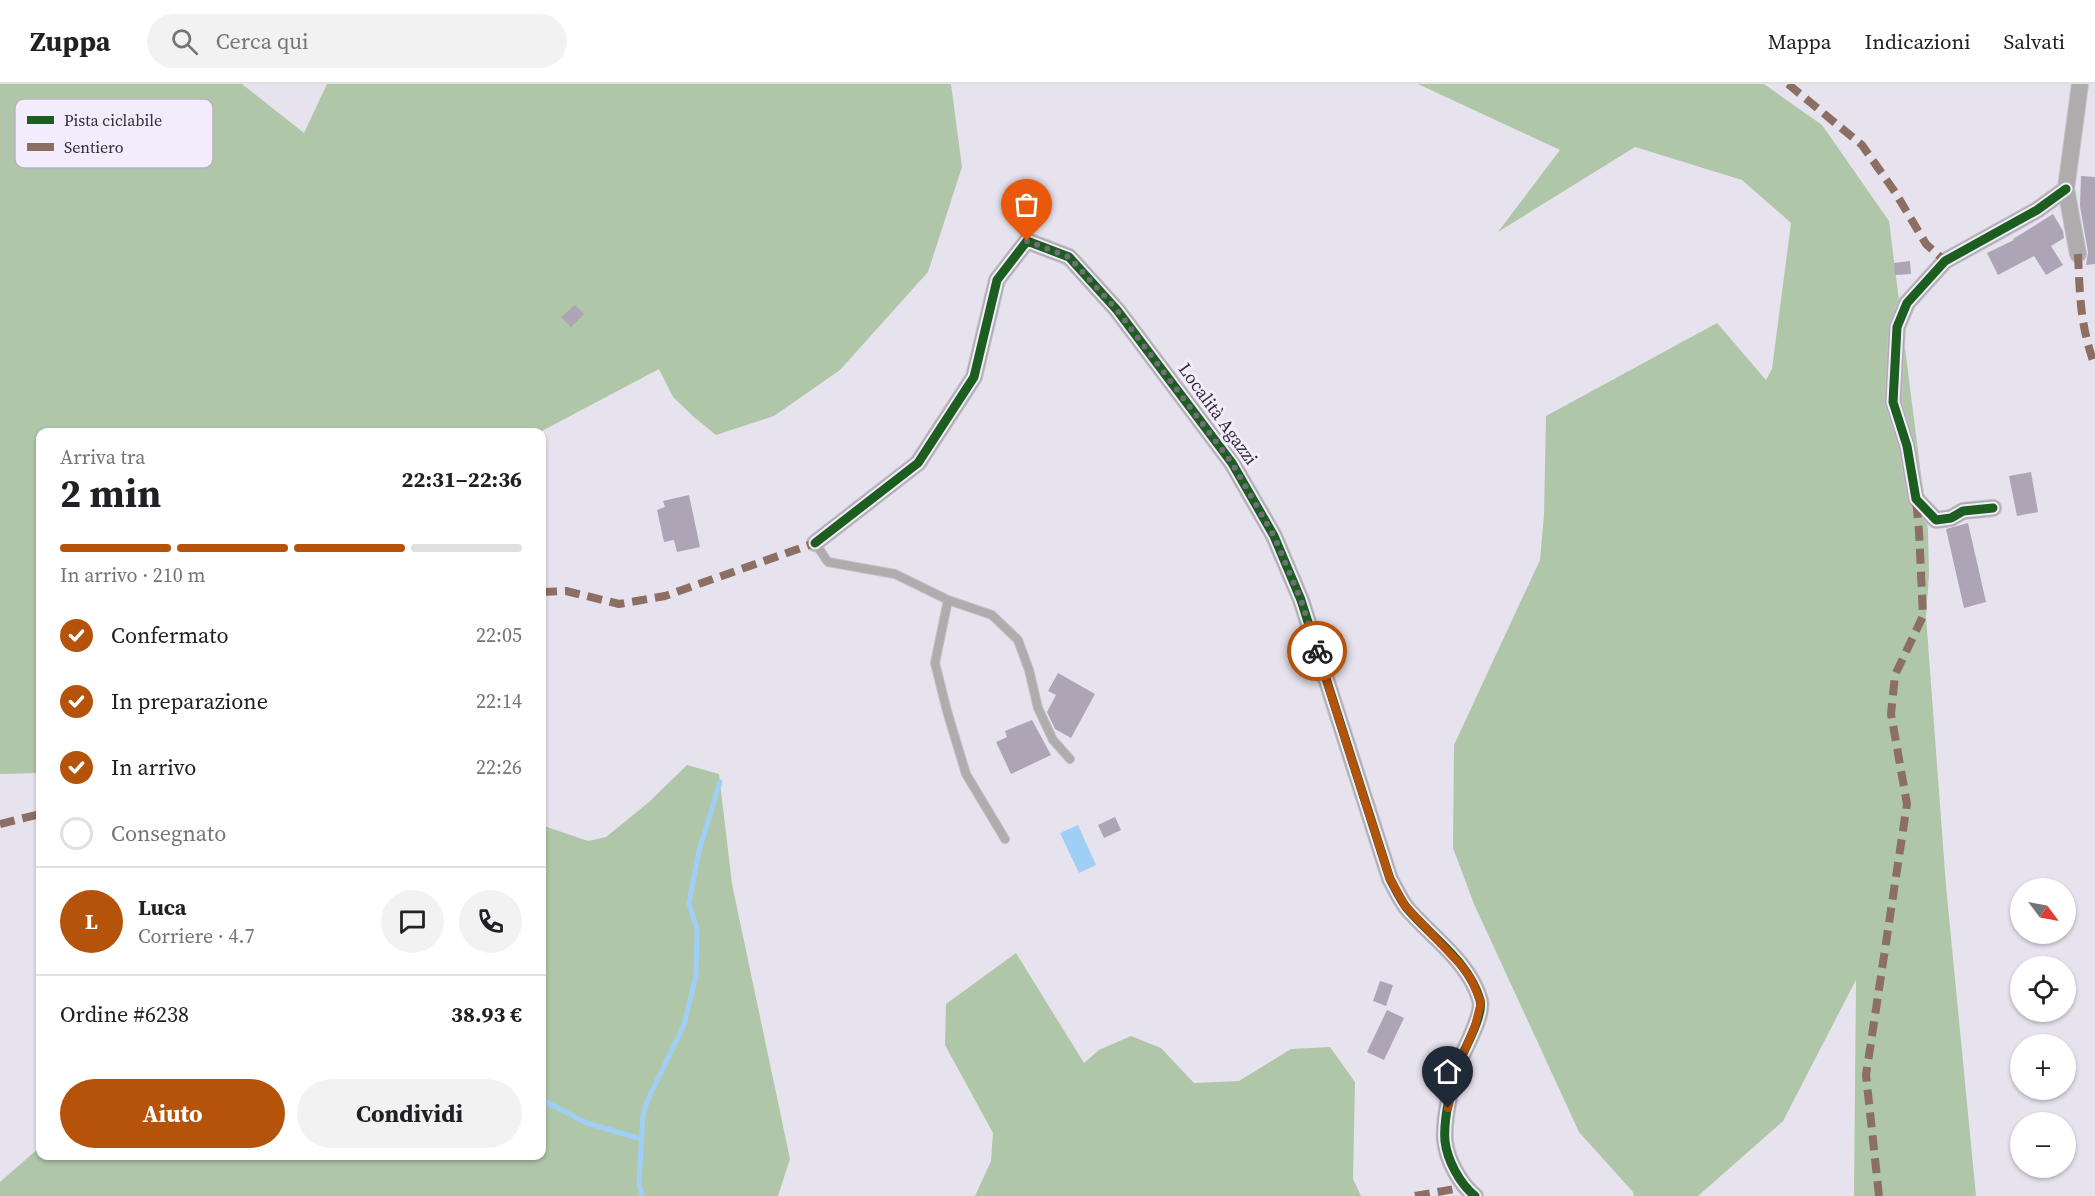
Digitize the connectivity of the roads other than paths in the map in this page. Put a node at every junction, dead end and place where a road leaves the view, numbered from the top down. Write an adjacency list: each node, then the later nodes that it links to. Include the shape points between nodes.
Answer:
1 (2080, 84): 2 (street)
2 (2066, 189): 3 (street); 4 (street, via 2037,210 1945,261 1907,303 1897,327 1893,402 1907,446 1916,499 1936,520 1963,511)
3 (2078, 254)
4 (1993, 508)
5 (815, 543): 6 (lane, via 828,562 895,574); 9 (street, Località Agazzi, via 918,463 974,377 997,280 1027,241 1069,257 1117,310 1232,463 1274,536 1301,600 1390,879 1405,906 1461,965 1481,1002 1459,1064 1448,1108 1445,1142 1456,1175)
6 (948, 600): 7 (lane, via 992,615 1018,640 1038,708 1053,740); 8 (lane, via 935,663 946,711 966,774)
7 (1070, 759)
8 (1005, 839)
9 (1475, 1196)

